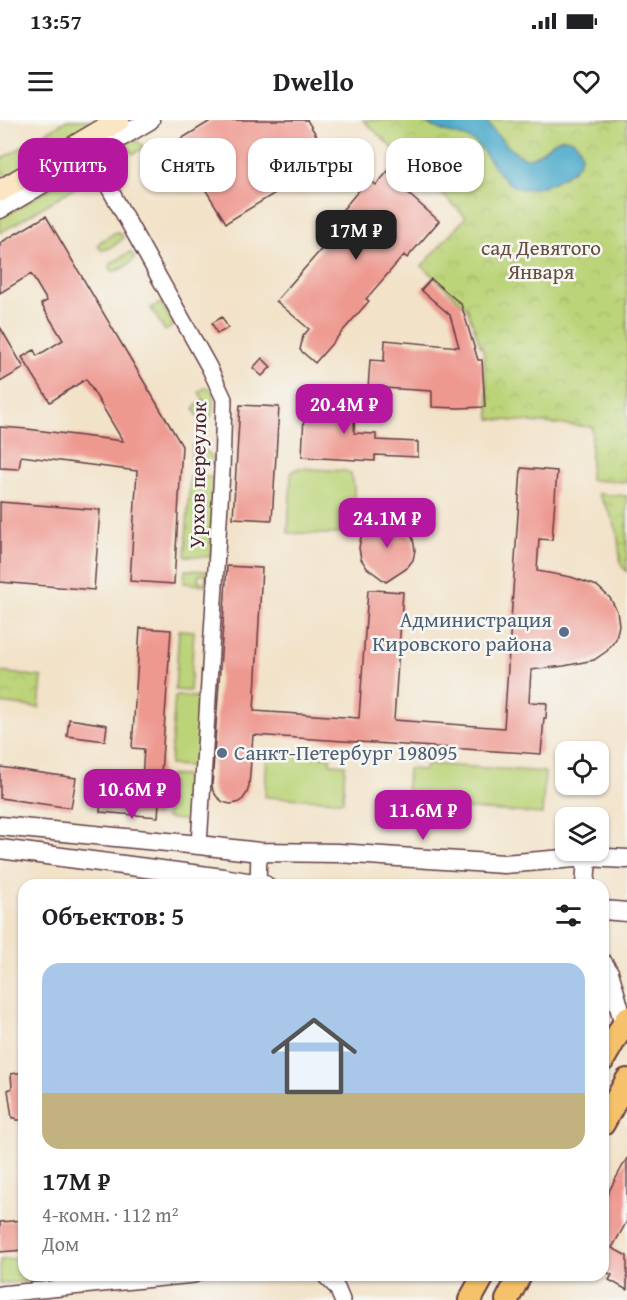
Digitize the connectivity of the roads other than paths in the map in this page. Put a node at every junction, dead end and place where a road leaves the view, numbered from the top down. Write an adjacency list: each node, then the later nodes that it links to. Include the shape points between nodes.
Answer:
1 (119, 120): 3 (main road)
2 (150, 120): 4 (street)
3 (98, 138)
4 (110, 138)
5 (18, 182): 6 (main road)
6 (0, 191)
7 (24, 192): 9 (street)
8 (109, 192): 11 (street, Урхов переулок, via 224,399)
9 (0, 209)
10 (0, 826): 11 (street)
11 (199, 845): 13 (street)
12 (0, 849): 18 (street)
13 (259, 852): 16 (street, via 504,864); 19 (street)
14 (609, 858): 15 (street)
15 (627, 859)
16 (555, 860)
17 (587, 861): 20 (street)
18 (226, 879)
19 (261, 879)
20 (585, 879)
21 (609, 910): 22 (street)
22 (627, 912)
23 (609, 972): 24 (street)
24 (625, 1021): 25 (main road)
25 (609, 1046)
26 (627, 1080): 27 (main road)
27 (609, 1113)
28 (126, 1281): 32 (street)
29 (330, 1281): 33 (street)
30 (481, 1281): 34 (main road)
31 (517, 1281): 35 (main road)
32 (0, 1294)
33 (342, 1300)
34 (470, 1300)
35 (507, 1300)

